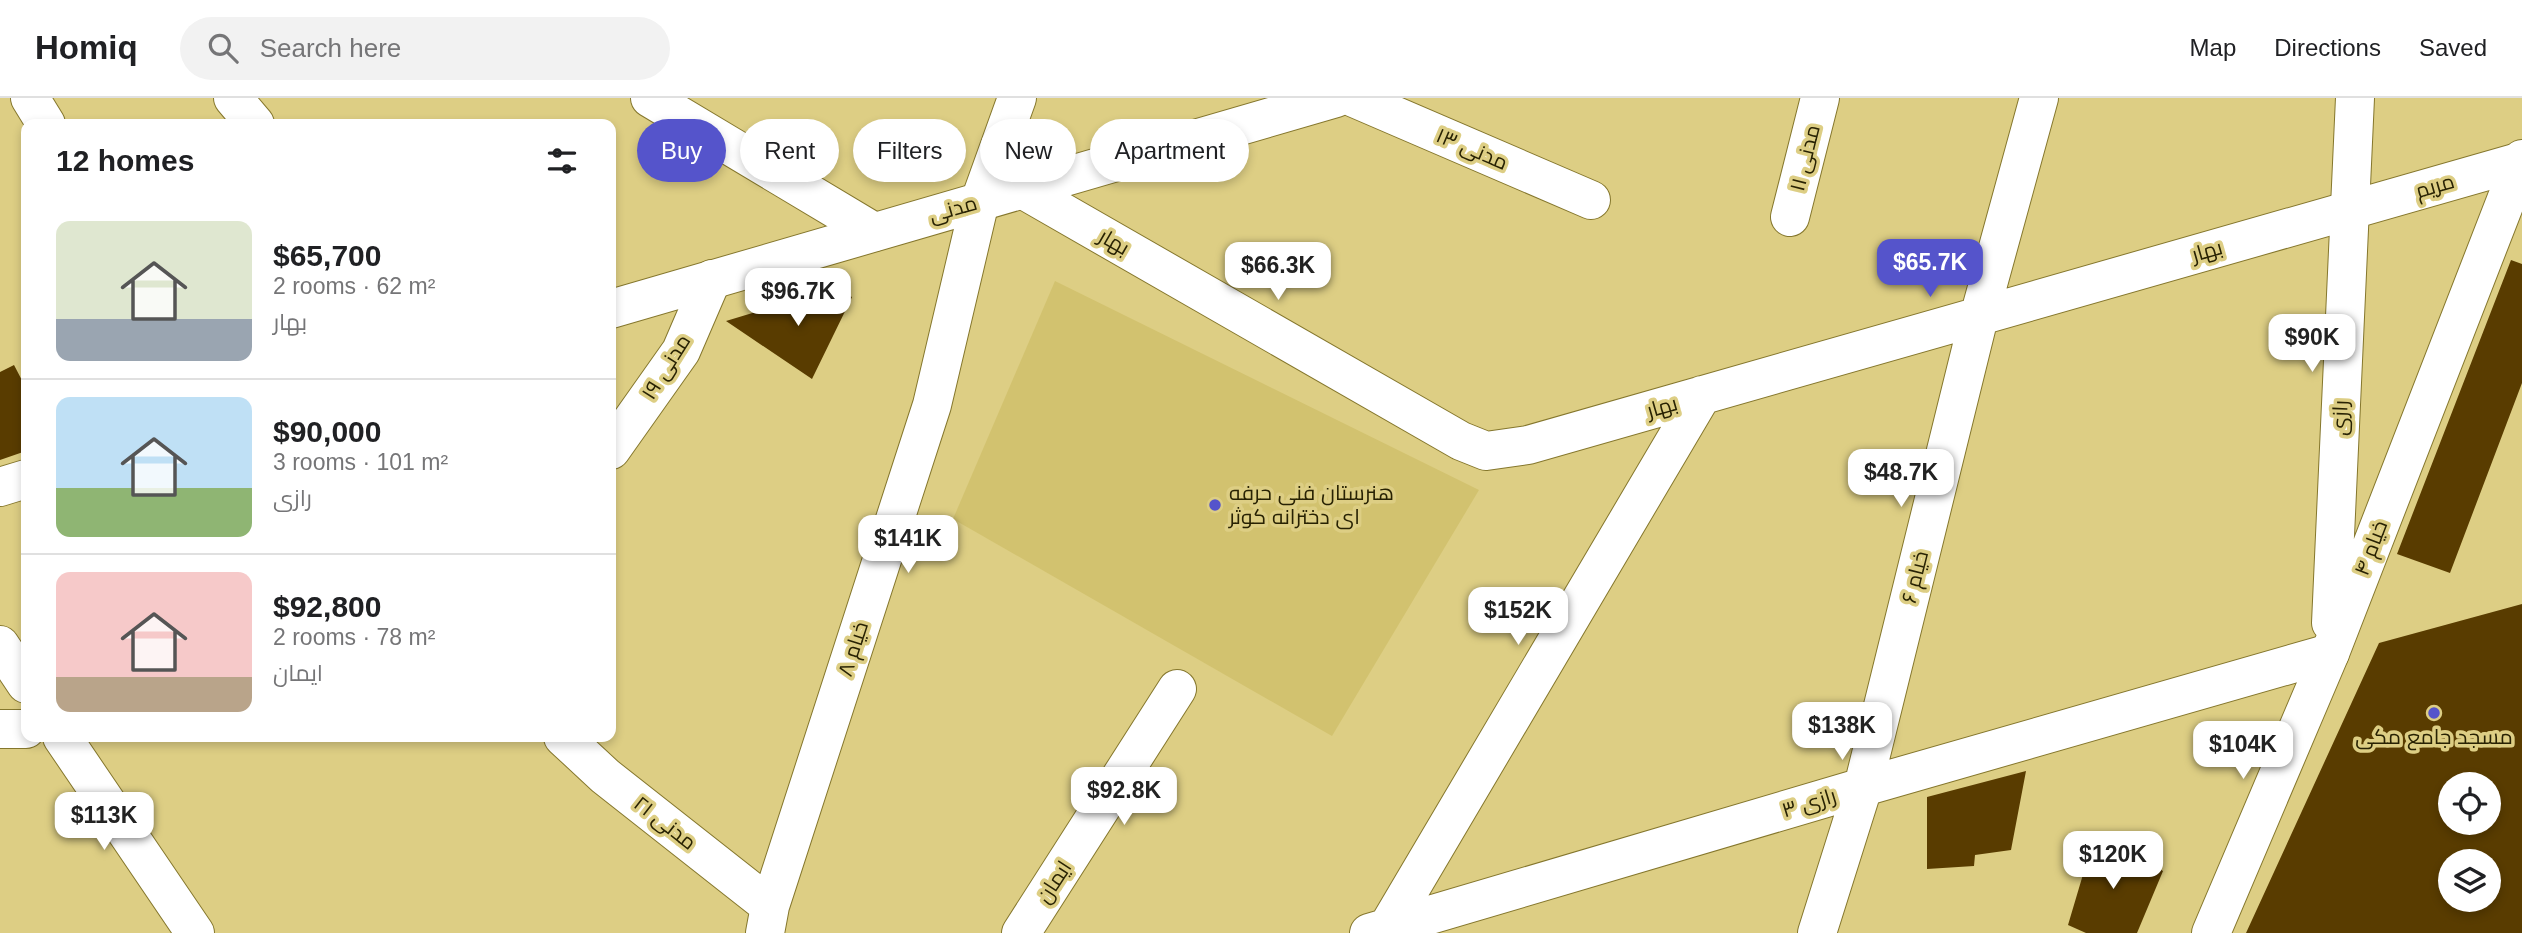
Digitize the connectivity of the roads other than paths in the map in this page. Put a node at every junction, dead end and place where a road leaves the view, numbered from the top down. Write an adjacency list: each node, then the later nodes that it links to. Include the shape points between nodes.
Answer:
1 (30, 98): 10 (street)
2 (233, 98): 11 (street)
3 (650, 98): 18 (street)
4 (1017, 98): 15 (street, خیام ۸)
5 (1336, 98): 13 (street, مدنی)
6 (1354, 98): 14 (street, مدنی ۱۳)
7 (1820, 98): 17 (street, مدنی ۱۱)
8 (2039, 98): 21 (street, خیام ۶)
9 (2355, 98): 16 (street, رازی)
10 (43, 119)
11 (251, 119)
12 (2522, 160): 16 (street, مریم); 27 (street, خیام ۴)
13 (1022, 189): 15 (street, مدنی); 22 (street, بهار, via 1461,441 1486,451 1528,445)
14 (1591, 200)
15 (980, 201): 18 (street, مدنی); 35 (street, خیام ۸, via 932,405)
16 (2349, 211): 21 (street, بهار); 27 (street, رازی)
17 (1790, 218)
18 (874, 232): 19 (street, مدنی)
19 (712, 279): 20 (street, مدنی); 23 (street, مدنی ۱۹, via 681,351)
20 (616, 308)
21 (1979, 317): 22 (street, بهار); 34 (street, خیام ۶)
22 (1702, 395): 36 (street)
23 (616, 443)
24 (21, 481): 25 (street)
25 (0, 487)
26 (0, 645): 28 (street)
27 (2330, 653): 34 (street, رازی ۳); 40 (street, خیام ۴)
28 (21, 676)
29 (1177, 689): 38 (street, ایمان)
30 (0, 729): 31 (street)
31 (21, 729)
32 (65, 742): 37 (street)
33 (568, 742): 35 (street, مدنی ۲۱)
34 (1863, 787): 36 (street, رازی ۳); 39 (street, خیام ۶)
35 (768, 919)
36 (1378, 931)
37 (195, 933)
38 (1021, 933)
39 (1817, 933)
40 (2211, 933)

